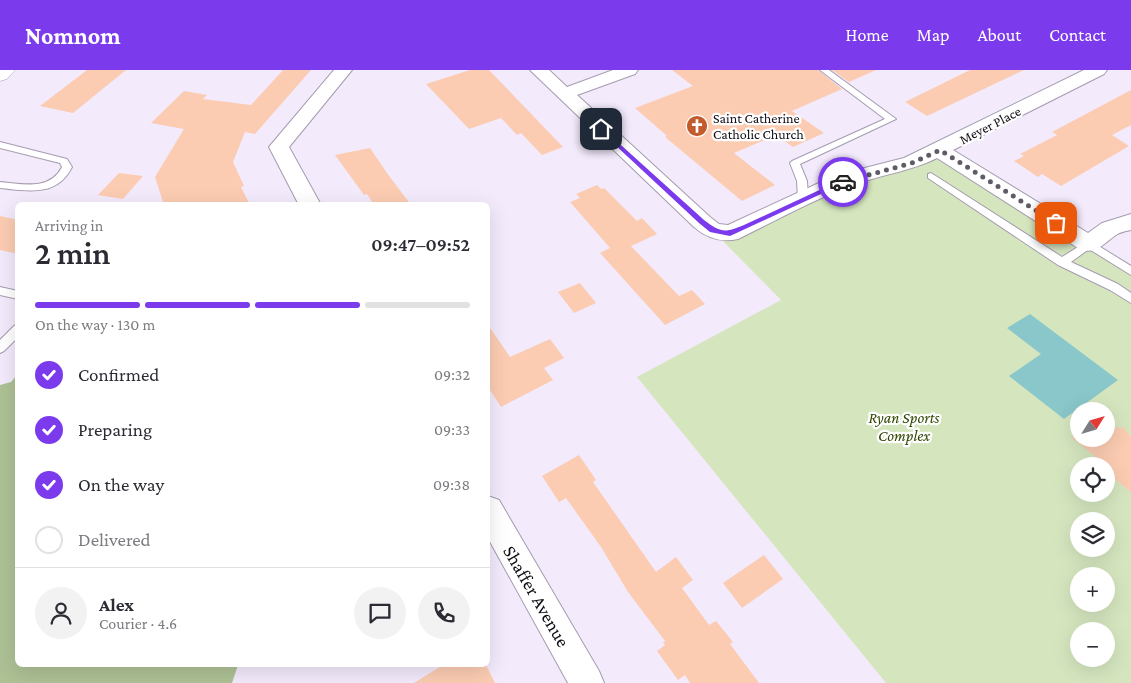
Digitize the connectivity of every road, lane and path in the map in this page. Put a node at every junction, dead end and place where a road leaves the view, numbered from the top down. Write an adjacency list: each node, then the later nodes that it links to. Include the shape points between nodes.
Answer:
1 (6, 70): 7 (main road)
2 (343, 70): 14 (street, via 279,147)
3 (539, 70): 8 (street)
4 (628, 70): 8 (street)
5 (824, 70): 13 (lane, via 891,119 795,163 802,181)
6 (1098, 70): 10 (street, Meyer Place)
7 (0, 75)
8 (564, 94): 13 (street, Meyer Place, via 713,230 730,233)
9 (0, 145): 12 (lane, via 64,161 67,167 55,182 38,188)
10 (940, 150): 13 (street, Meyer Place, via 912,163 852,178); 16 (street)
11 (931, 176): 17 (lane)
12 (0, 185)
13 (803, 199)
14 (308, 202)
15 (1131, 222): 16 (street, via 1110,228)
16 (1089, 244): 17 (lane); 18 (lane)
17 (1062, 262): 21 (lane, via 1114,287)
18 (1131, 271)
19 (0, 291): 20 (lane)
20 (15, 294)
21 (1131, 299)
22 (15, 332): 23 (lane)
23 (0, 348)
24 (490, 513): 25 (street, Shaffer Avenue)
25 (587, 683)

